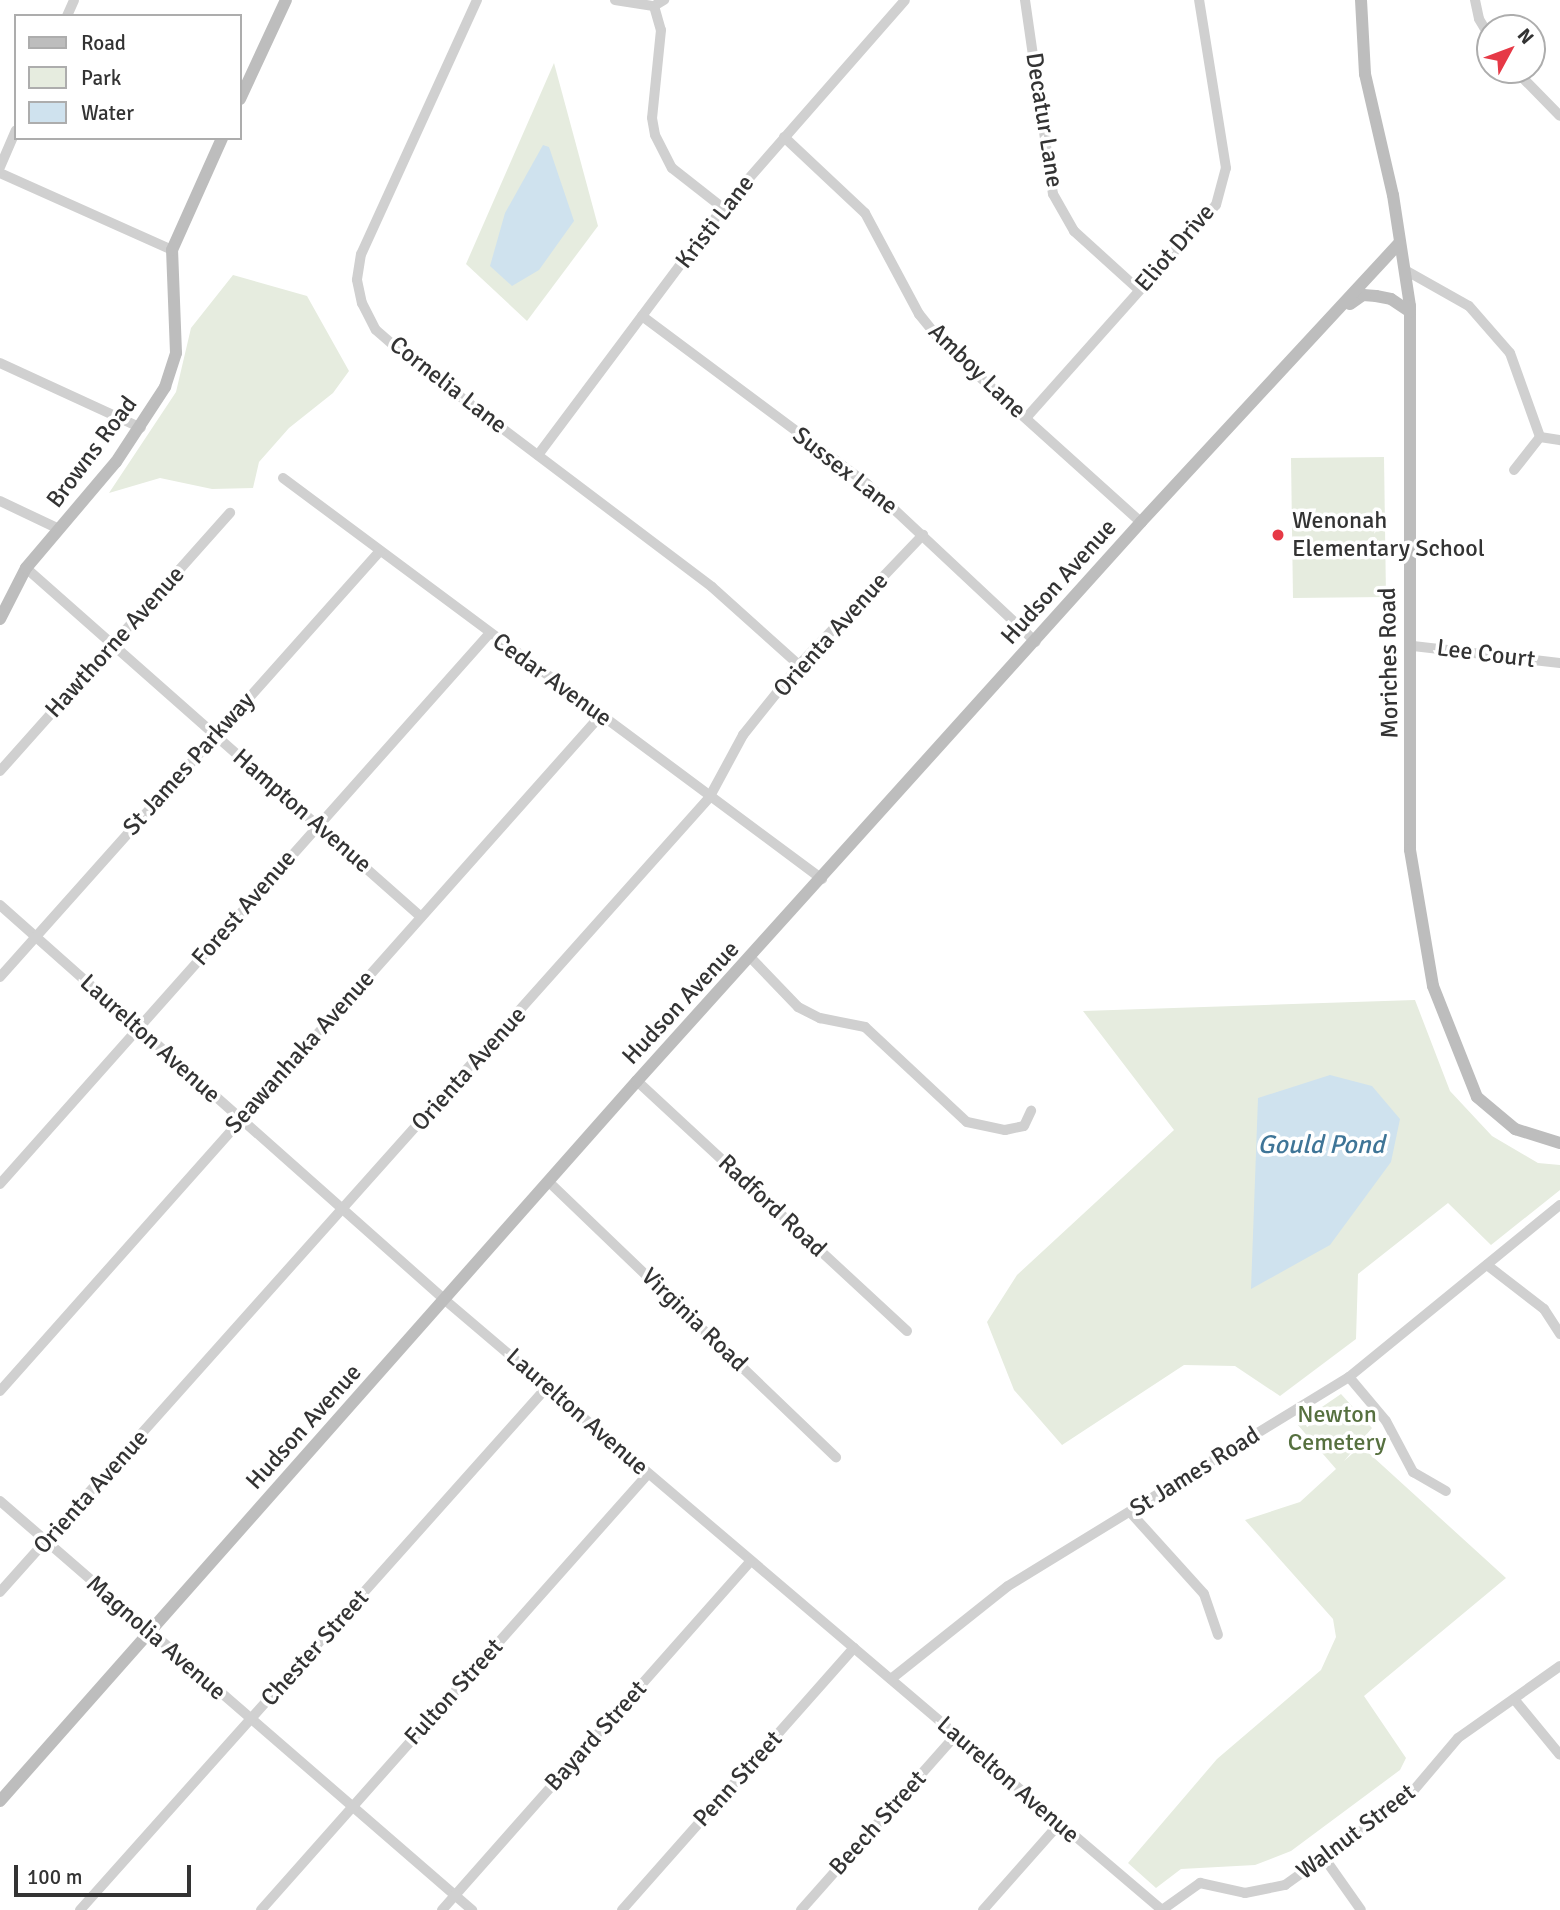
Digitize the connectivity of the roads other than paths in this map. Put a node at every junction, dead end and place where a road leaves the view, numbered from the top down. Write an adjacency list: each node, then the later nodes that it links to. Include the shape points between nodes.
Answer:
1 (286, 0): 11 (street)
2 (477, 0): 31 (street, Cornelia Lane, via 360,254 357,279 362,303 376,330)
3 (615, 0): 9 (street)
4 (664, 0): 9 (street)
5 (905, 0): 14 (street, Kristi Lane)
6 (1025, 0): 22 (street, Decatur Lane, via 1053,194 1074,232)
7 (1199, 0): 22 (street, Eliot Drive, via 1225,184 1216,205)
8 (1361, 0): 19 (street, Moriches Road, via 1365,74)
9 (654, 6): 18 (street, via 661,30 652,118 655,135 673,168)
10 (1529, 84): 12 (street)
11 (242, 95)
12 (1560, 116)
13 (14, 136): 16 (street)
14 (784, 137): 18 (street, Kristi Lane); 27 (street, Amboy Lane, via 865,214 919,314 943,344)
15 (221, 140): 20 (street, Browns Road)
16 (0, 167)
17 (0, 173): 20 (street)
18 (723, 208): 24 (street, Kristi Lane)
19 (1400, 242): 21 (street, Moriches Road); 25 (street, Hudson Avenue)
20 (172, 250): 28 (street, Browns Road, via 176,353 165,387)
21 (1405, 270): 23 (street, Moriches Road); 29 (street, via 1469,306 1494,330 1510,353)
22 (1139, 290): 27 (street, Eliot Drive)
23 (1410, 312): 25 (street, via 1391,299 1363,295); 45 (street, Moriches Road, via 1409,610)
24 (642, 316): 31 (street, Kristi Lane); 38 (street, Sussex Lane, via 867,484)
25 (1330, 318): 36 (street, Hudson Avenue)
26 (0, 363): 28 (street)
27 (1026, 418): 36 (street, Amboy Lane)
28 (141, 428): 37 (street, Browns Road)
29 (1540, 437): 30 (street); 32 (street)
30 (1560, 440)
31 (538, 455): 47 (street, Cornelia Lane, via 712,587)
32 (1514, 470)
33 (283, 478): 39 (street, Cedar Avenue)
34 (0, 501): 37 (street)
35 (230, 513): 44 (street, Hawthorne Avenue)
36 (1141, 522): 43 (street, Hudson Avenue)
37 (59, 529): 40 (street, Browns Road)
38 (923, 535): 43 (street, Sussex Lane); 47 (street, Orienta Avenue)
39 (380, 551): 42 (street, Cedar Avenue); 49 (street, St James Parkway)
40 (26, 568): 41 (street, Browns Road); 44 (street, Hampton Avenue)
41 (0, 619)
42 (489, 634): 48 (street, Cedar Avenue); 52 (street, Forest Avenue)
43 (1036, 642): 53 (street, Hudson Avenue)
44 (112, 645): 49 (street, Hampton Avenue); 50 (street, Hawthorne Avenue)
45 (1413, 646): 46 (street, Lee Court); 63 (street, Moriches Road, via 1410,849 1433,986 1477,1097 1515,1129)
46 (1560, 663)
47 (799, 665): 51 (street, Orienta Avenue, via 743,735)
48 (601, 715): 51 (street, Cedar Avenue); 55 (street, Seawanhaka Avenue)
49 (215, 735): 52 (street, Hampton Avenue); 56 (street, St James Parkway)
50 (0, 771)
51 (709, 798): 53 (street, Cedar Avenue); 67 (street, Orienta Avenue)
52 (318, 824): 55 (street, Hampton Avenue); 59 (street, Forest Avenue)
53 (822, 878): 57 (street, Hudson Avenue)
54 (0, 905): 56 (street, Laurelton Avenue)
55 (420, 916): 62 (street, Seawanhaka Avenue)
56 (36, 937): 58 (street, St James Parkway); 59 (street, Laurelton Avenue)
57 (751, 958): 60 (street, Hudson Avenue); 61 (street, via 798,1007 820,1018 865,1027 967,1122 1005,1130 1024,1126)
58 (0, 977)
59 (138, 1029): 62 (street, Laurelton Avenue); 64 (street, Forest Avenue)
60 (637, 1081): 65 (street, Hudson Avenue); 70 (street, Radford Road)
61 (1031, 1111)
62 (240, 1119): 67 (street, Laurelton Avenue); 74 (street, Seawanhaka Avenue)
63 (1560, 1143)
64 (0, 1184)
65 (551, 1184): 69 (street, Hudson Avenue); 75 (street, Virginia Road)
66 (1560, 1205): 68 (street, St James Road)
67 (345, 1208): 69 (street, Laurelton Avenue); 80 (street, Orienta Avenue)
68 (1487, 1265): 71 (street, via 1544,1309); 72 (street, St James Road)
69 (445, 1300): 73 (street, Laurelton Avenue); 83 (street, Hudson Avenue)
70 (907, 1331)
71 (1560, 1334)
72 (1349, 1377): 77 (street, via 1386,1421 1413,1472); 79 (street, St James Road)
73 (548, 1386): 76 (street, Laurelton Avenue); 89 (street, Chester Street)
74 (0, 1391)
75 (836, 1457)
76 (648, 1474): 81 (street, Laurelton Avenue); 93 (street, Fulton Street)
77 (1446, 1491)
78 (0, 1501): 80 (street, Magnolia Avenue)
79 (1130, 1512): 84 (street, via 1204,1594); 87 (street, St James Road, via 1008,1586)
80 (47, 1542): 82 (street, Orienta Avenue); 83 (street, Magnolia Avenue)
81 (750, 1562): 85 (street, Laurelton Avenue); 96 (street, Bayard Street)
82 (0, 1592)
83 (149, 1634): 89 (street, Magnolia Avenue); 92 (street, Hudson Avenue)
84 (1218, 1634)
85 (854, 1648): 87 (street, Laurelton Avenue); 101 (street, Penn Street)
86 (1560, 1666): 88 (street, Walnut Street)
87 (891, 1679): 90 (street, Laurelton Avenue)
88 (1514, 1699): 91 (street); 95 (street, Walnut Street, via 1458,1738 1408,1797)
89 (251, 1720): 93 (street, Magnolia Avenue); 97 (street, Chester Street)
90 (956, 1735): 94 (street, Laurelton Avenue); 102 (street, Beech Street)
91 (1560, 1755)
92 (0, 1801)
93 (352, 1807): 96 (street, Magnolia Avenue); 98 (street, Fulton Street)
94 (1059, 1824): 103 (street); 104 (street, Laurelton Avenue)
95 (1325, 1859): 104 (street, Walnut Street, via 1273,1891 1245,1894 1200,1883); 105 (street)
96 (455, 1895): 99 (street, Bayard Street); 100 (street, Magnolia Avenue)
97 (80, 1910)
98 (261, 1910)
99 (442, 1910)
100 (472, 1910)
101 (622, 1910)
102 (801, 1910)
103 (983, 1910)
104 (1162, 1910)
105 (1361, 1910)

